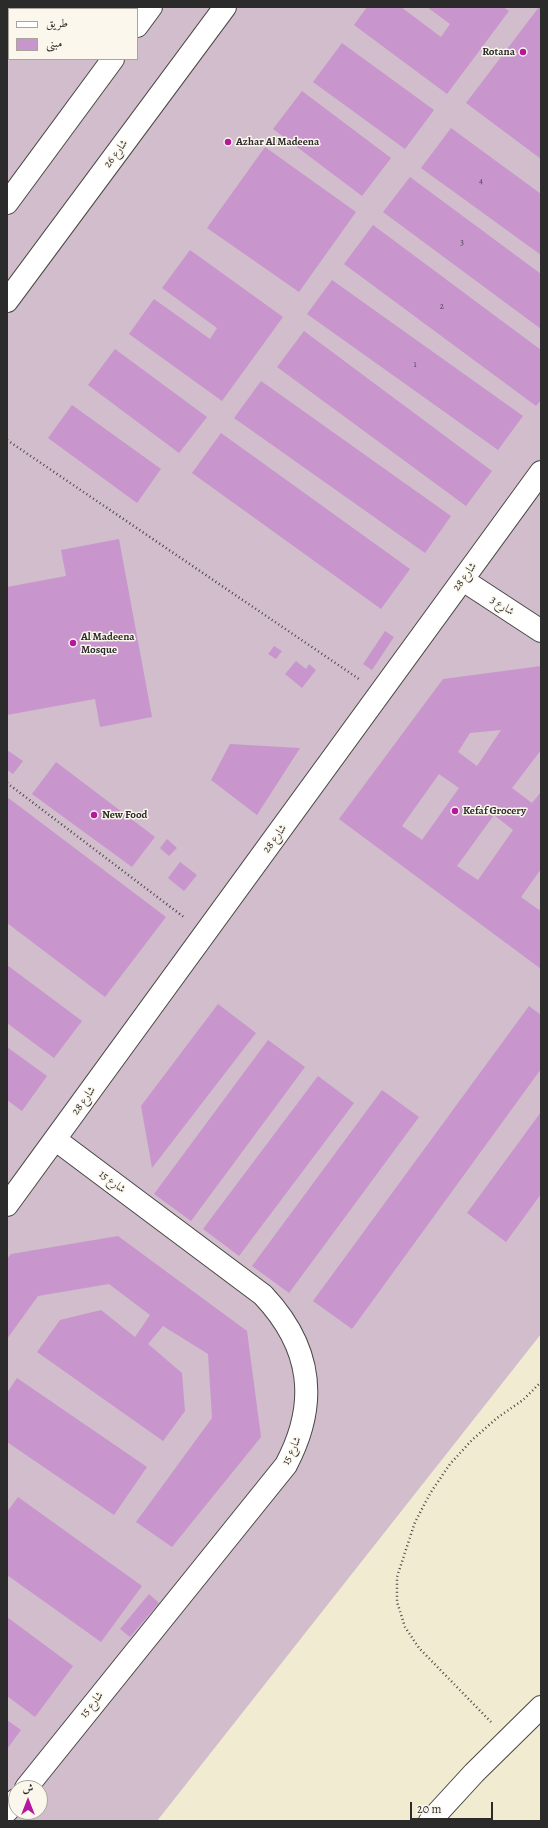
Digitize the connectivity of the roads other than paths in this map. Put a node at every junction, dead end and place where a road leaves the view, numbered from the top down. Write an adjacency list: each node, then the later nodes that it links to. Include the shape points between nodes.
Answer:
1 (151, 7): 3 (street)
2 (225, 7): 6 (street, شارع 26)
3 (138, 25)
4 (112, 60): 5 (street)
5 (7, 203)
6 (7, 301)
7 (541, 472): 8 (street, شارع 28)
8 (463, 580): 9 (street, شارع 3); 10 (street, شارع 28)
9 (541, 631)
10 (56, 1140): 11 (street, شارع 28); 13 (street, شارع 15, via 263,1295 290,1327 302,1360 307,1386 302,1428 286,1465)
11 (7, 1205)
12 (541, 1707): 14 (street)
13 (32, 1780)
14 (430, 1821)

